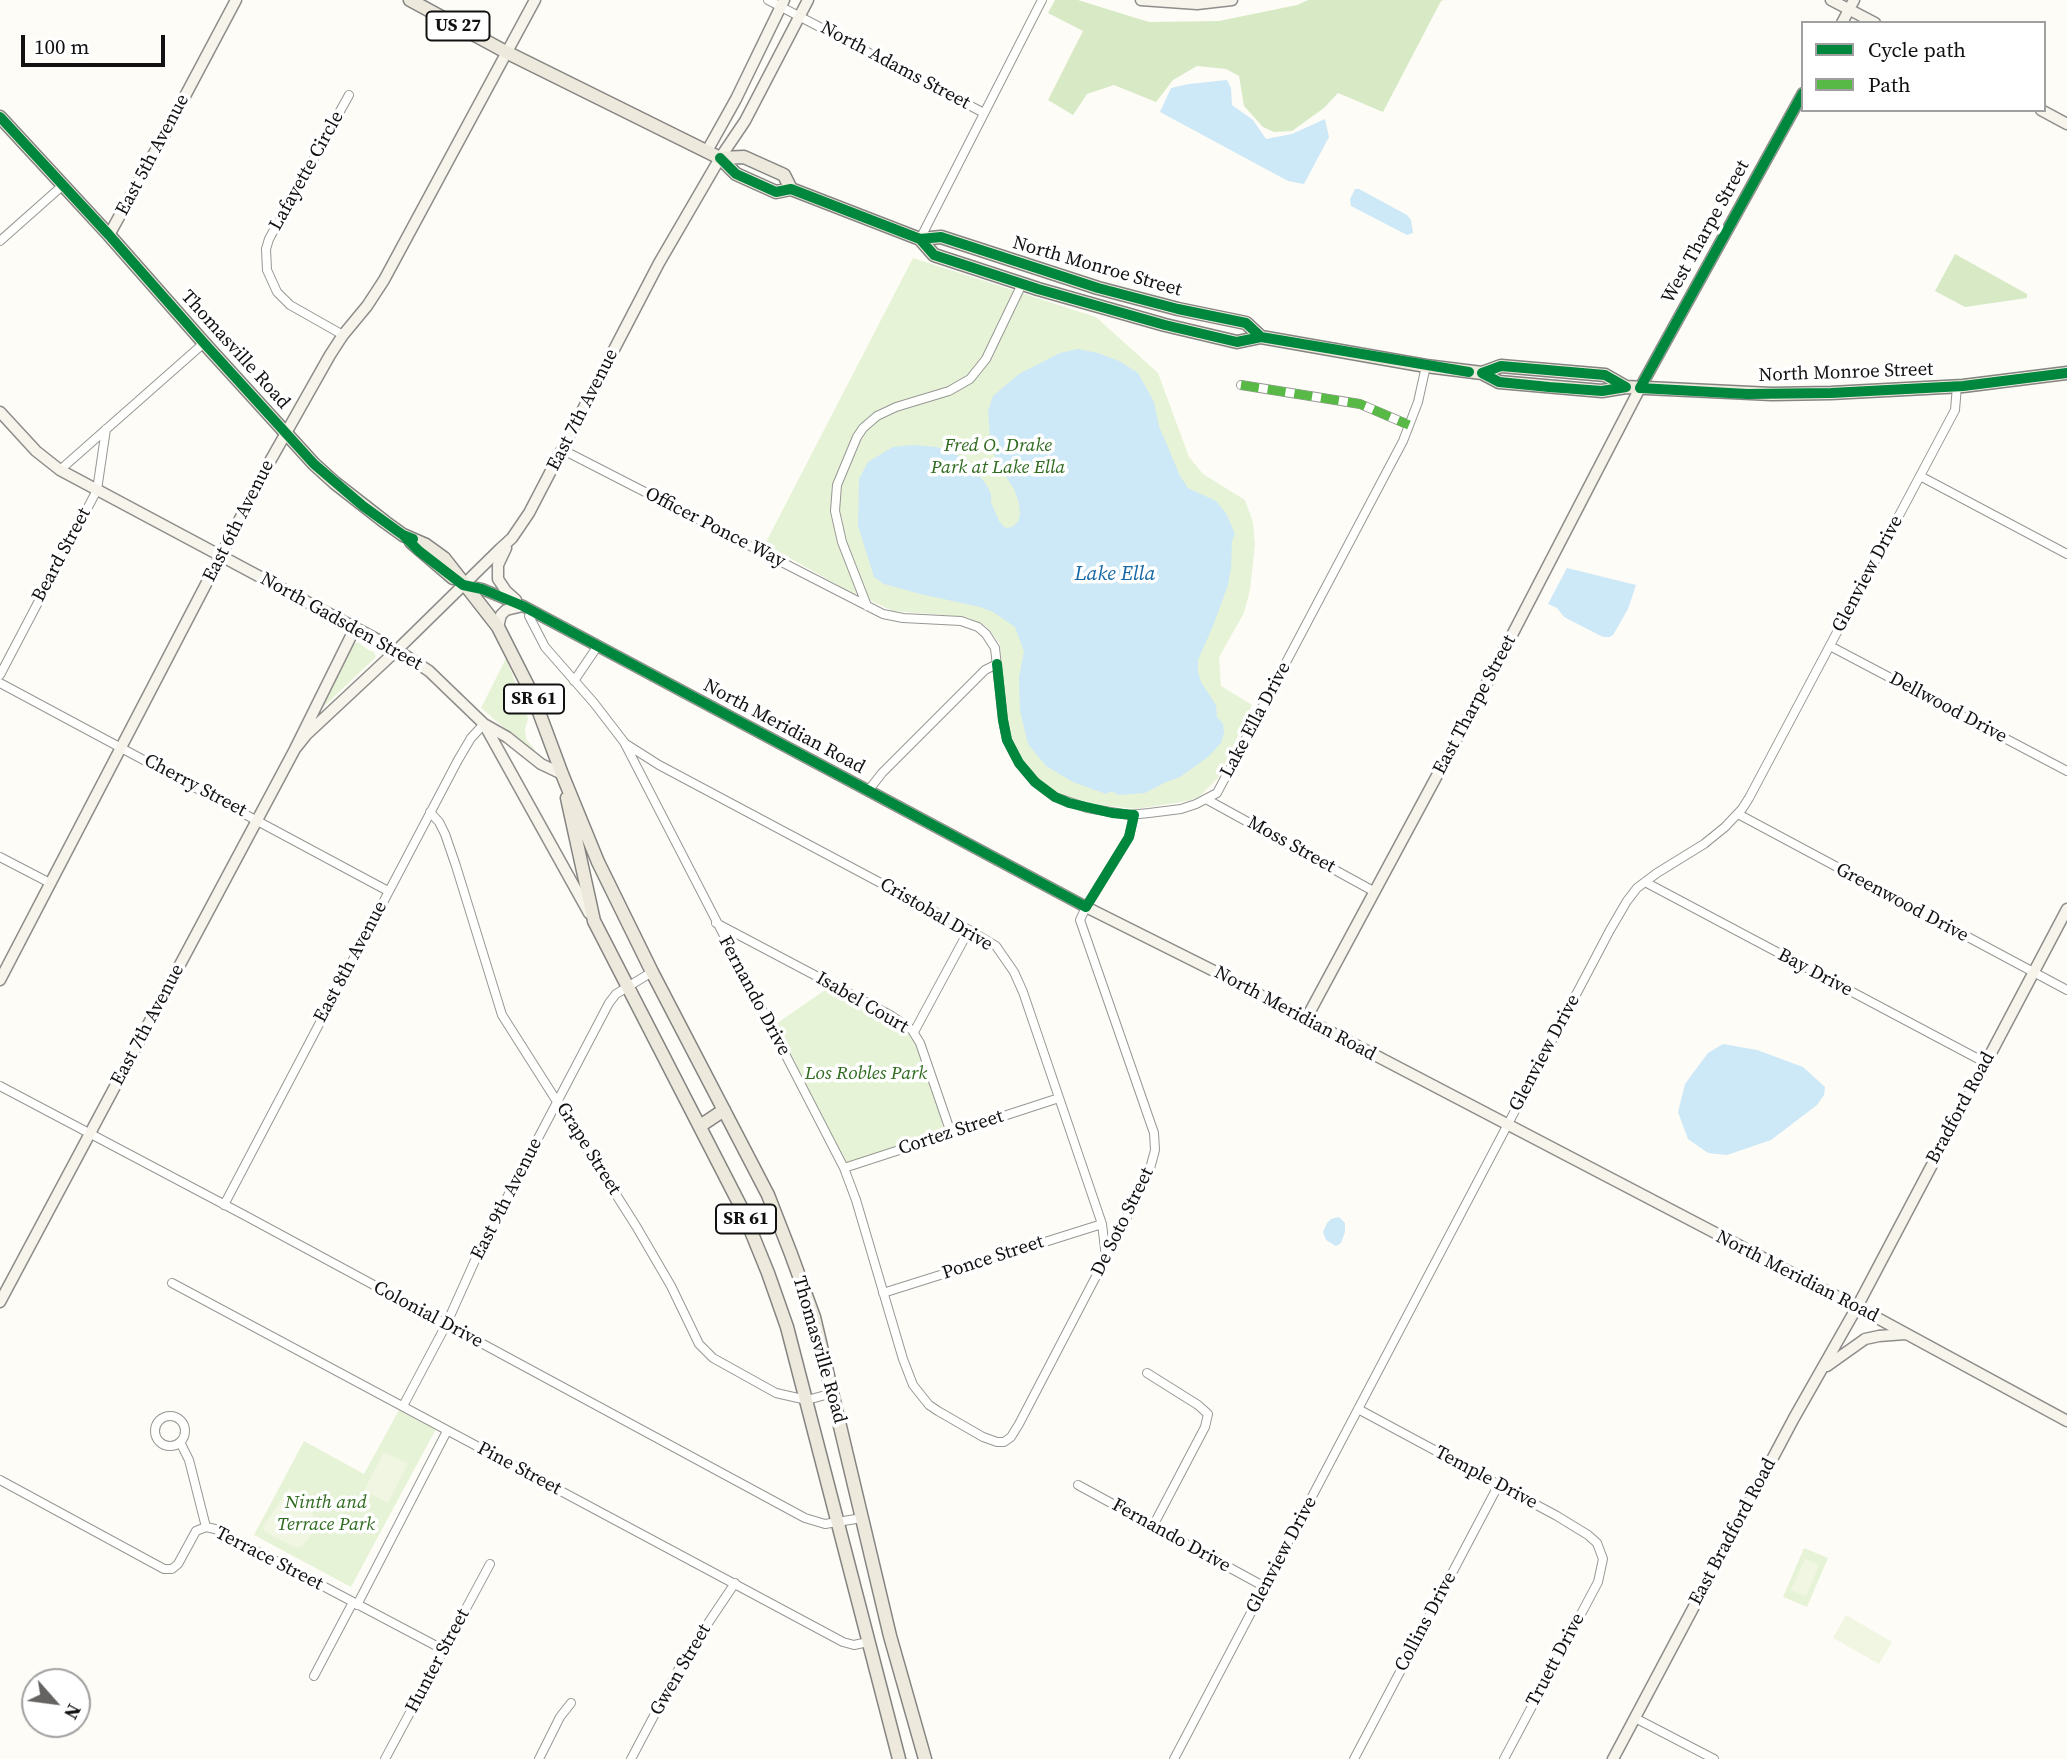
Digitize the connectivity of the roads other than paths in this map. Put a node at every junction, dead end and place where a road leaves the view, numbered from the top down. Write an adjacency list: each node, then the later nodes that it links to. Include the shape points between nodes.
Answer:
1 (236, 0): 28 (street, East 5th Avenue)
2 (410, 0): 15 (main road, North Monroe Street / US 27)
3 (535, 0): 15 (street, East 6th Avenue)
4 (768, 0): 10 (street, North Adams Street)
5 (808, 0): 12 (street, East 7th Avenue)
6 (1042, 0): 21 (street)
7 (1141, 0): 8 (street, via 1196,4)
8 (1226, 0)
9 (1832, 0): 11 (street)
10 (782, 3): 12 (street, North Adams Street); 16 (street)
11 (1852, 5): 13 (street); 14 (street)
12 (800, 17): 18 (street, East 7th Avenue); 21 (street, North Adams Street)
13 (1843, 21)
14 (1872, 21)
15 (506, 52): 24 (main road, North Monroe Street / US 27); 33 (street, East 6th Avenue, via 391,269)
16 (741, 88): 18 (street); 24 (street)
17 (349, 95): 33 (street, Lafayette Circle, via 266,248 267,270 277,292)
18 (758, 97): 25 (street, East 7th Avenue)
19 (1801, 97): 40 (street, West Tharpe Street)
20 (2045, 112): 23 (street)
21 (984, 113): 29 (street)
22 (0, 117): 26 (main road, Thomasville Road / SR 61)
23 (2067, 124)
24 (707, 151): 25 (main road, North Monroe Street / US 27)
25 (720, 158): 27 (main road, North Monroe Street / US 27, via 736,174 776,192); 27 (main road, North Monroe Street / US 27, via 744,157 784,175); 45 (street, East 7th Avenue, via 659,263)
26 (62, 186): 28 (main road, Thomasville Road / SR 61); 30 (street)
27 (791, 189): 29 (main road, North Monroe Street / US 27)
28 (109, 235): 35 (main road, Thomasville Road / SR 61)
29 (920, 239): 31 (main road, North Monroe Street / US 27, via 941,237); 32 (main road, North Monroe Street / US 27, via 934,255)
30 (0, 241)
31 (1031, 267): 32 (main road); 34 (main road, North Monroe Street / US 27, via 1245,323)
32 (1022, 284): 34 (main road, North Monroe Street / US 27, via 1237,342); 53 (street, via 986,359 970,379 949,391 877,415 858,437 837,485 835,510)
33 (343, 335): 44 (street, East 6th Avenue)
34 (1261, 337): 36 (main road, North Monroe Street / US 27)
35 (204, 343): 43 (street); 44 (main road, Thomasville Road / SR 61)
36 (1426, 366): 40 (main road, North Monroe Street / US 27, via 1482,373 1501,366 1605,375 1626,387); 42 (street, Lake Ella Drive)
37 (2067, 373): 39 (main road, North Monroe Street / US 27)
38 (1241, 385): 42 (street, via 1360,404)
39 (1957, 386): 40 (main road, North Monroe Street / US 27, via 1772,394); 47 (street, Glenview Drive, via 1955,410)
40 (1640, 388): 80 (street, East Tharpe Street)
41 (0, 412): 46 (street, North Gadsden Street)
42 (1409, 425): 71 (street, Lake Ella Drive, via 1227,776 1217,793)
43 (106, 429): 46 (street); 48 (street, Beard Street)
44 (286, 432): 51 (street, East 6th Avenue); 52 (main road, Thomasville Road / SR 61, via 335,483)
45 (563, 450): 49 (street, East 7th Avenue); 53 (street, Officer Ponce Way)
46 (60, 470): 48 (street, North Gadsden Street)
47 (1920, 476): 50 (street); 57 (street, Glenview Drive)
48 (97, 490): 51 (street, North Gadsden Street); 61 (street, Beard Street)
49 (512, 538): 52 (street, East 7th Avenue); 54 (street, North Meridian Road, via 498,565 498,579)
50 (2067, 554)
51 (220, 556): 56 (street, North Gadsden Street); 66 (street, East 6th Avenue)
52 (463, 585): 54 (street, North Meridian Road); 55 (main road, Thomasville Road / SR 61); 59 (street, East 7th Avenue)
53 (867, 606): 60 (street, via 896,617 978,627 992,641)
54 (527, 608): 55 (street, via 506,610); 58 (street, North Meridian Road); 62 (street, Fernando Drive, via 545,647)
55 (498, 627): 69 (main road, Thomasville Road / SR 61, via 533,696)
56 (355, 628): 59 (street, North Gadsden Street); 67 (street, East 7th Avenue)
57 (1830, 646): 68 (street, Dellwood Drive); 73 (street, Glenview Drive)
58 (597, 647): 62 (street); 70 (street, North Meridian Road)
59 (397, 650): 64 (street, North Gadsden Street, via 429,671); 67 (street, East 7th Avenue)
60 (997, 664): 70 (street, via 985,670); 74 (street, via 1007,740 1035,782 1069,803)
61 (0, 675)
62 (574, 681): 65 (street, Fernando Drive)
63 (0, 683): 66 (street, Cherry Street)
64 (484, 724): 69 (street); 72 (street, East 8th Avenue, via 471,738); 83 (street, North Gadsden Street)
65 (624, 742): 84 (street, Fernando Drive); 85 (street, Cristobal Drive)
66 (122, 747): 75 (street, Cherry Street); 78 (street, East 6th Avenue)
67 (295, 749): 75 (street, East 7th Avenue)
68 (2067, 771)
69 (562, 774): 83 (main road, Thomasville Road / SR 61); 86 (main road, Thomasville Road / SR 61, via 598,862)
70 (868, 791): 81 (street, North Meridian Road)
71 (1206, 799): 74 (street, via 1181,809); 80 (street, Moss Street)
72 (430, 812): 79 (street, East 8th Avenue); 96 (street, Grape Street, via 452,855 502,1015)
73 (1738, 814): 77 (street, Glenview Drive, via 1704,844); 87 (street, Greenwood Drive)
74 (1134, 815): 81 (street, via 1129,837)
75 (257, 819): 79 (street, Cherry Street); 101 (street, East 7th Avenue)
76 (0, 857): 78 (street)
77 (1644, 882): 93 (street, Bay Drive); 99 (street, Glenview Drive, via 1626,901)
78 (50, 883): 88 (street, East 6th Avenue)
79 (388, 891): 103 (street, East 8th Avenue)
80 (1375, 892): 91 (street, East Tharpe Street)
81 (1086, 907): 91 (street, North Meridian Road); 105 (street, De Soto Street, via 1080,920 1155,1146 1148,1176)
82 (2067, 909): 87 (street, Bradford Road)
83 (594, 921): 89 (main road, Thomasville Road / SR 61)
84 (716, 923): 92 (street, Isabel Court); 102 (street, Fernando Drive)
85 (969, 930): 92 (street); 95 (street, Cristobal Drive, via 996,946 1014,972)
86 (652, 972): 89 (street, East 9th Avenue); 97 (main road, Thomasville Road / SR 61)
87 (2033, 973): 90 (street, Greenwood Drive); 93 (street, Bradford Road)
88 (0, 980)
89 (627, 986): 96 (street, East 9th Avenue, via 609,1003); 98 (main road, Thomasville Road / SR 61)
90 (2067, 990)
91 (1306, 1019): 99 (street, North Meridian Road)
92 (914, 1032): 100 (street, Isabel Court)
93 (1986, 1063): 109 (street, Bradford Road)
94 (0, 1086): 101 (street, Colonial Drive)
95 (1059, 1098): 100 (street, Cortez Street); 104 (street, Cristobal Drive)
96 (558, 1101): 110 (street, East 9th Avenue, via 481,1247); 115 (street, Grape Street, via 671,1286 699,1344 776,1393)
97 (724, 1110): 98 (main road); 114 (main road, Thomasville Road / SR 61, via 768,1195 791,1254 814,1317)
98 (700, 1126): 115 (main road, Thomasville Road / SR 61, via 768,1273)
99 (1508, 1126): 109 (street, North Meridian Road); 117 (street, Glenview Drive)
100 (951, 1133): 102 (street, Cortez Street)
101 (90, 1134): 103 (street, Colonial Drive); 108 (street, East 7th Avenue)
102 (844, 1168): 107 (street, Fernando Drive)
103 (224, 1205): 110 (street, Colonial Drive)
104 (1102, 1224): 105 (street, Cristobal Drive); 107 (street, Ponce Street)
105 (1106, 1258): 121 (street, De Soto Street, via 1019,1424)
106 (172, 1283): 116 (street, Pine Street)
107 (883, 1293): 121 (street, Fernando Drive, via 903,1359 921,1396 983,1437)
108 (0, 1301)
109 (1857, 1307): 111 (street, North Meridian Road); 112 (street, East Bradford Road)
110 (446, 1325): 116 (street, East 9th Avenue); 126 (street, Colonial Drive, via 805,1518)
111 (1905, 1334): 112 (street, via 1865,1339); 118 (street, North Meridian Road)
112 (1822, 1370): 140 (street, East Bradford Road)
113 (1147, 1373): 127 (street, via 1208,1414 1206,1427)
114 (833, 1393): 115 (street, Grape Street); 125 (main road, Thomasville Road / SR 61)
115 (807, 1400): 126 (main road, Thomasville Road / SR 61)
116 (403, 1406): 119 (street, Pine Street)
117 (1358, 1409): 123 (street, Temple Drive); 132 (street, Glenview Drive)
118 (2067, 1421)
119 (447, 1431): 131 (street, Pine Street); 133 (street)
120 (180, 1442): 128 (street)
121 (1004, 1442)
122 (0, 1480): 128 (street, Terrace Street, via 164,1569 178,1564 196,1531)
123 (1499, 1484): 129 (street, Temple Drive, via 1588,1535); 147 (street, Collins Drive)
124 (1078, 1485): 127 (street, Fernando Drive)
125 (862, 1518): 126 (street, Colonial Drive); 136 (main road, Thomasville Road / SR 61)
126 (836, 1523): 134 (main road, Thomasville Road / SR 61)
127 (1153, 1526): 132 (street, Fernando Drive)
128 (206, 1527): 133 (street, Terrace Street)
129 (1602, 1559): 148 (street, Truett Drive, via 1598,1582)
130 (490, 1564): 135 (street, Hunter Street)
131 (735, 1583): 134 (street, Pine Street, via 843,1642); 144 (street, Gwen Street, via 684,1659)
132 (1265, 1587): 146 (street, Glenview Drive)
133 (355, 1604): 135 (street, Terrace Street); 138 (street)
134 (868, 1642): 137 (main road, Thomasville Road / SR 61)
135 (444, 1650): 142 (street, Hunter Street)
136 (895, 1655): 137 (main road); 141 (main road, Thomasville Road / SR 61)
137 (874, 1663): 145 (main road, Thomasville Road / SR 61)
138 (314, 1676)
139 (571, 1703): 143 (street)
140 (1635, 1718): 149 (street, East Bradford Road); 150 (street)
141 (920, 1758)
142 (385, 1759)
143 (539, 1759)
144 (631, 1759)
145 (898, 1759)
146 (1174, 1759)
147 (1354, 1759)
148 (1504, 1759)
149 (1613, 1759)
150 (1714, 1759)

